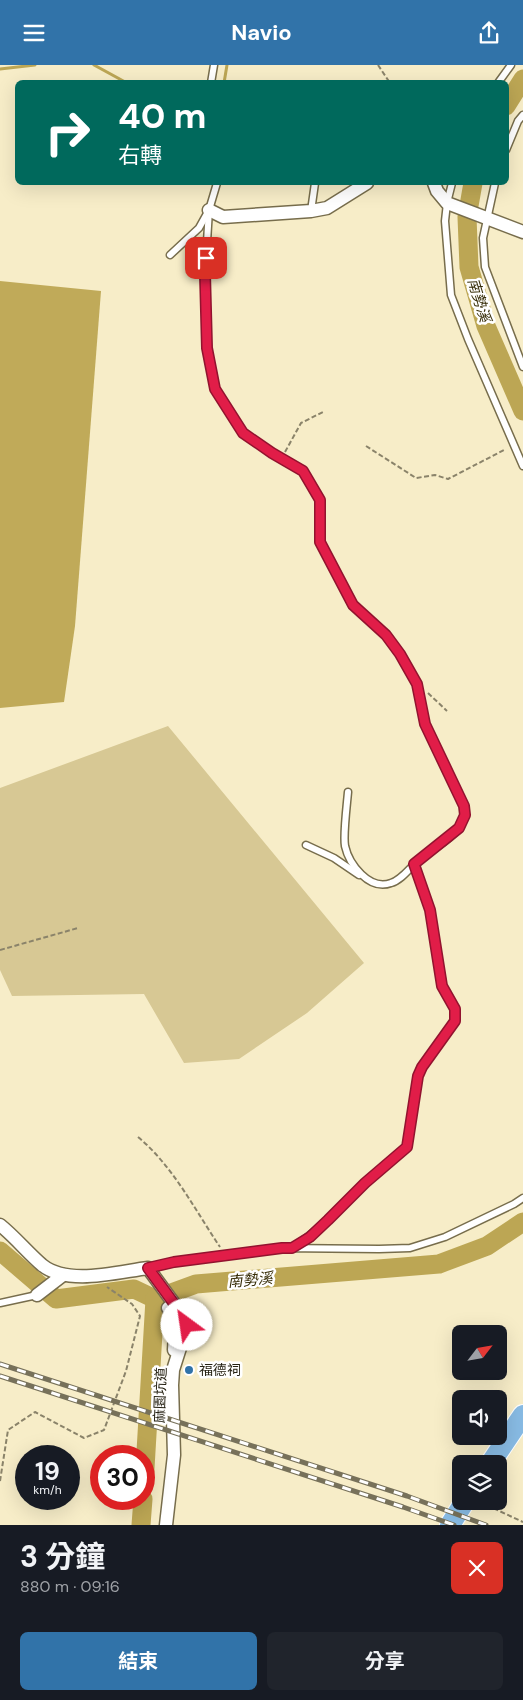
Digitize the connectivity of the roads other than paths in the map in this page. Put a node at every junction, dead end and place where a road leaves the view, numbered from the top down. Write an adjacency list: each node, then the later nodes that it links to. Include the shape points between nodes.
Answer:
1 (214, 65): 3 (lane)
2 (511, 65): 4 (lane)
3 (212, 80)
4 (500, 80)
5 (523, 115): 6 (lane)
6 (509, 143)
7 (216, 185): 14 (lane)
8 (315, 185): 15 (lane)
9 (364, 185): 15 (street, via 327,208)
10 (435, 185): 13 (street)
11 (452, 185): 13 (lane)
12 (494, 185): 16 (lane)
13 (450, 204): 16 (street); 20 (lane, via 445,221 452,295)
14 (209, 210): 15 (street, via 223,217); 18 (lane, via 199,228); 23 (lane, via 205,274 207,348 215,389 243,433 303,471 320,500 320,542 353,605 386,635 417,684 425,724 464,806 465,815 459,828)
15 (311, 211)
16 (485, 217): 17 (street); 19 (lane, via 485,267)
17 (523, 232)
18 (170, 255)
19 (523, 367)
20 (523, 466)
21 (348, 792): 24 (lane, via 345,845 355,867)
22 (306, 845): 24 (lane, via 334,858)
23 (414, 864): 24 (lane, via 390,884); 27 (lane, via 430,910 442,986 455,1009 455,1021 418,1076 407,1147 316,1231)
24 (368, 881)
25 (523, 1198): 27 (lane, via 445,1237 410,1248)
26 (0, 1225): 29 (street, via 44,1266)
27 (292, 1248): 28 (lane, via 174,1262)
28 (145, 1269): 29 (street, via 81,1277); 35 (street, 麻園坑道, via 181,1319 173,1370 174,1455)
29 (62, 1275): 30 (street)
30 (37, 1295): 31 (lane)
31 (0, 1303)
32 (523, 1415): 33 (main road)
33 (496, 1455)
34 (459, 1510): 36 (main road)
35 (166, 1525)
36 (450, 1525)

